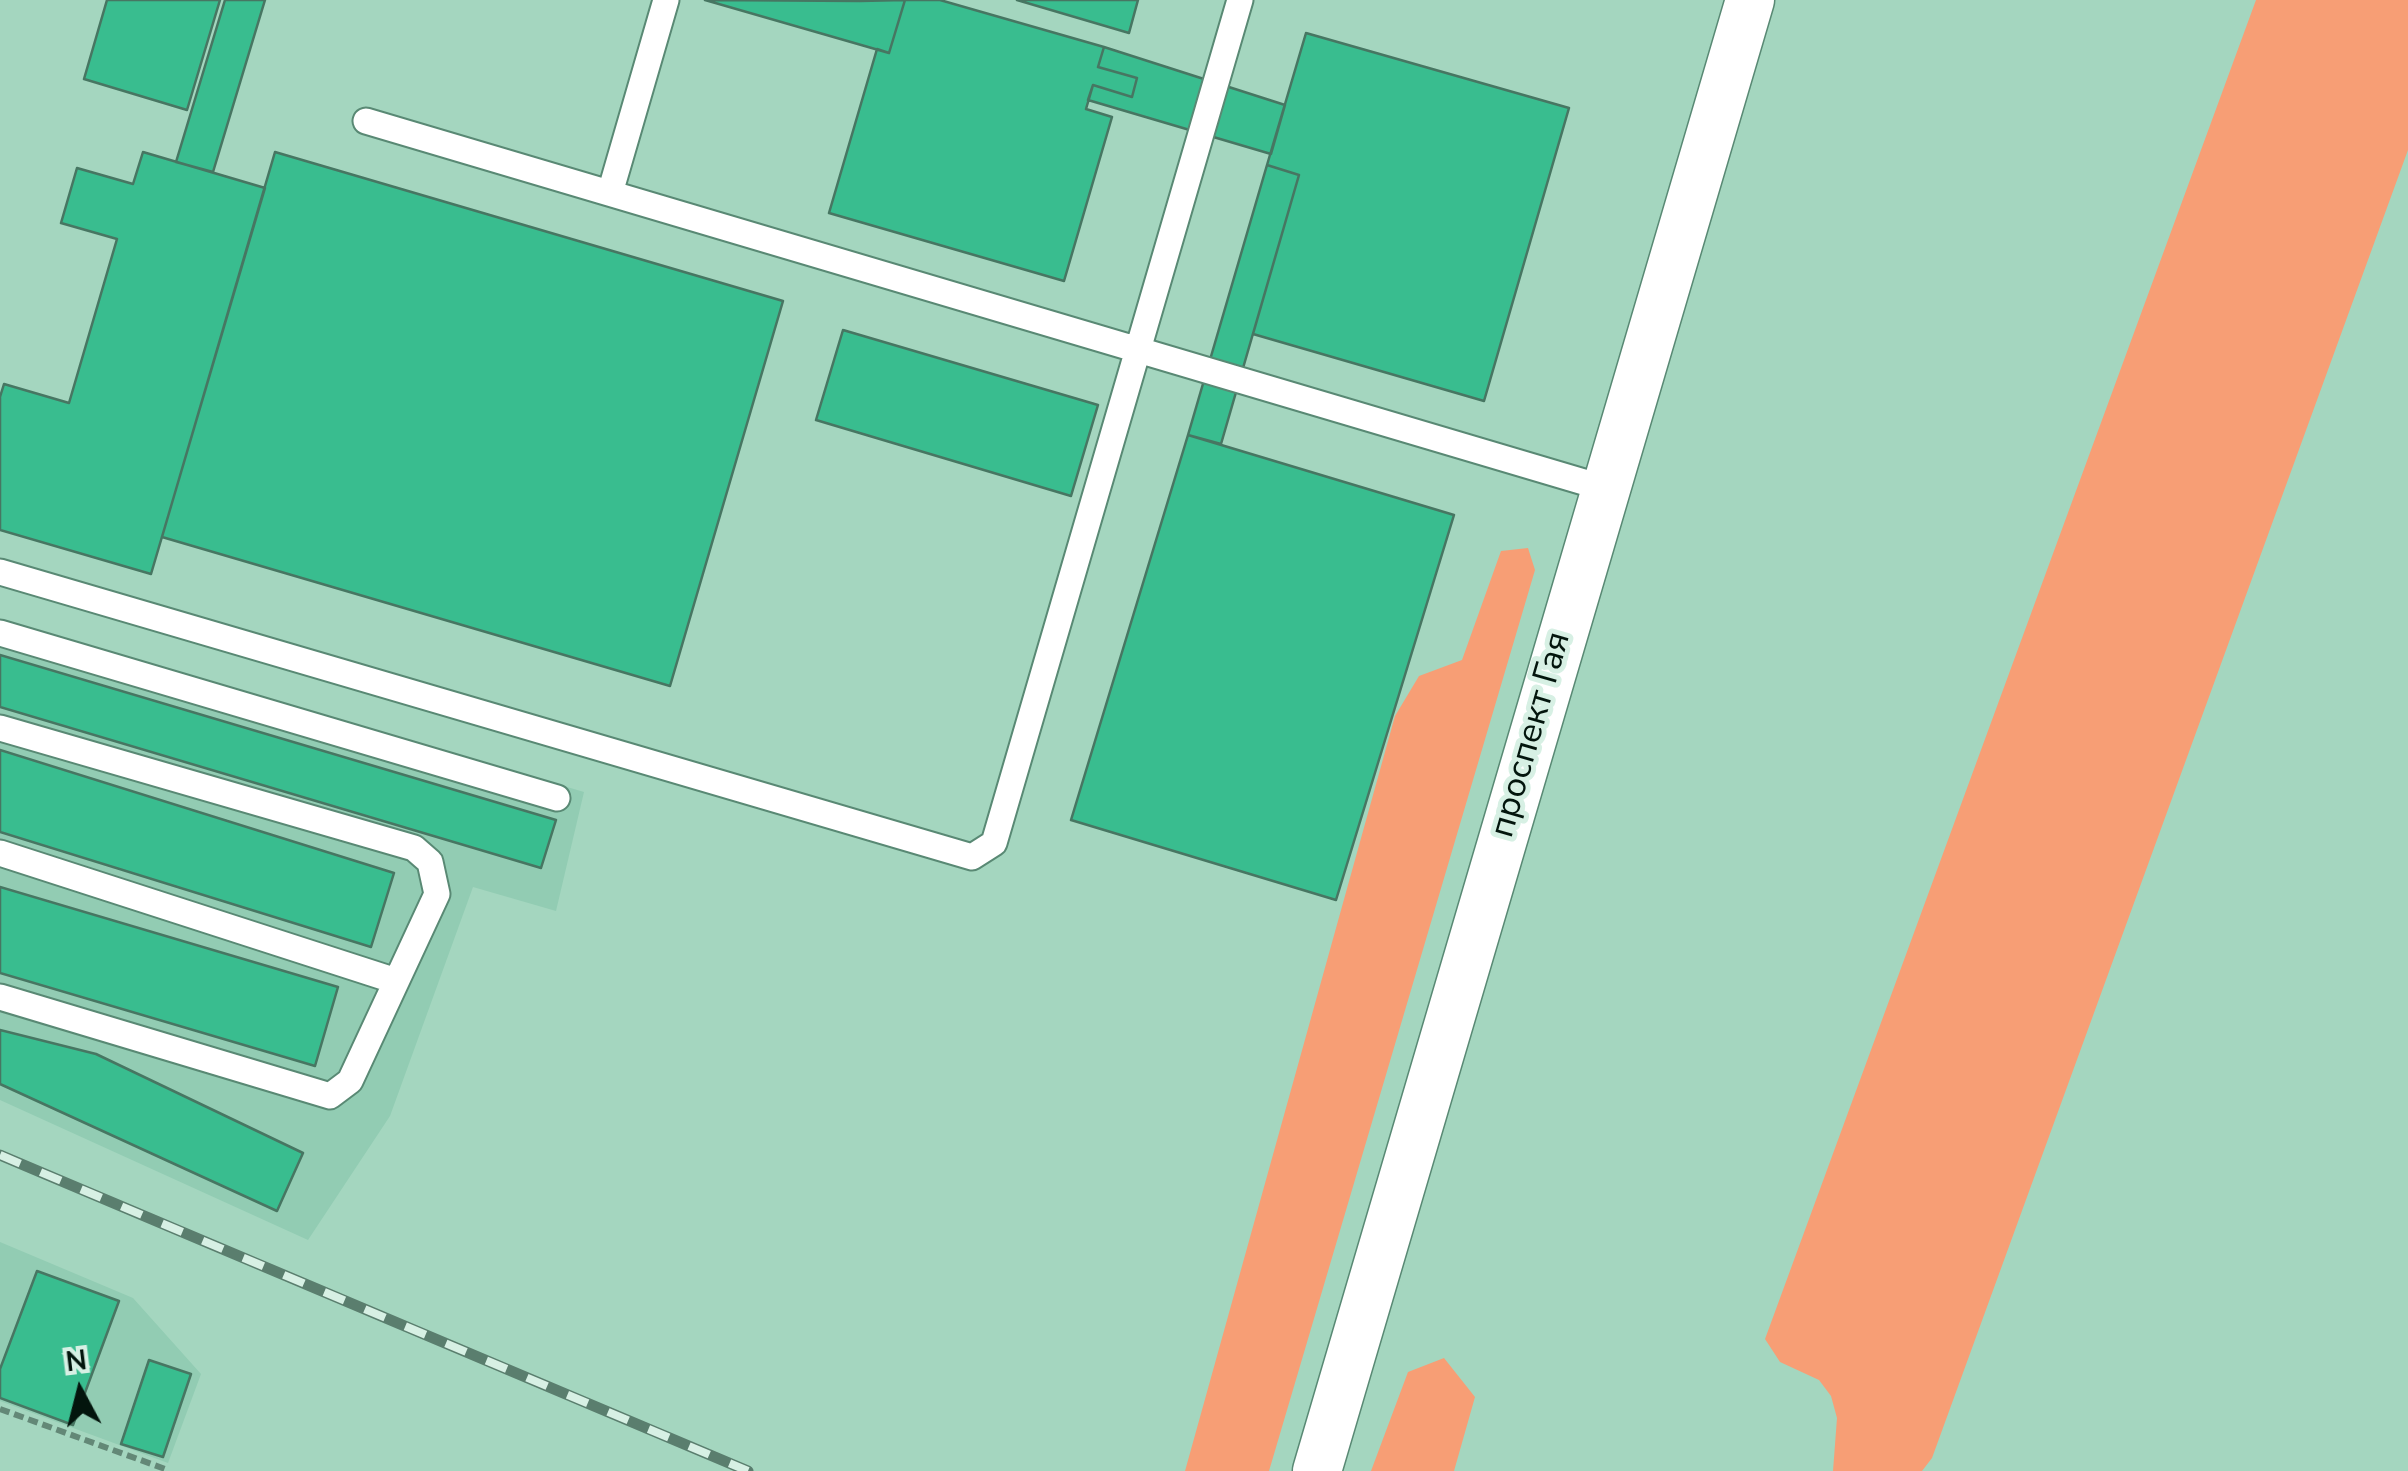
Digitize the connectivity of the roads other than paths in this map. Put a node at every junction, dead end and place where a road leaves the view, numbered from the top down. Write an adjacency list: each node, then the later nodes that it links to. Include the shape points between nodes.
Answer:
1 (666, 0): 5 (lane)
2 (1240, 0): 6 (lane)
3 (1750, 0): 7 (street, проспект Гая)
4 (366, 121): 5 (lane)
5 (610, 193): 6 (lane)
6 (1138, 349): 7 (lane); 8 (lane, via 994,844 972,857)
7 (1604, 488): 15 (street, проспект Гая)
8 (0, 572)
9 (0, 633): 11 (lane)
10 (0, 728): 13 (lane, via 414,848 430,862 436,894)
11 (557, 798)
12 (0, 853): 13 (lane)
13 (396, 981): 14 (lane, via 350,1081 330,1096)
14 (0, 997)
15 (1317, 1471)

